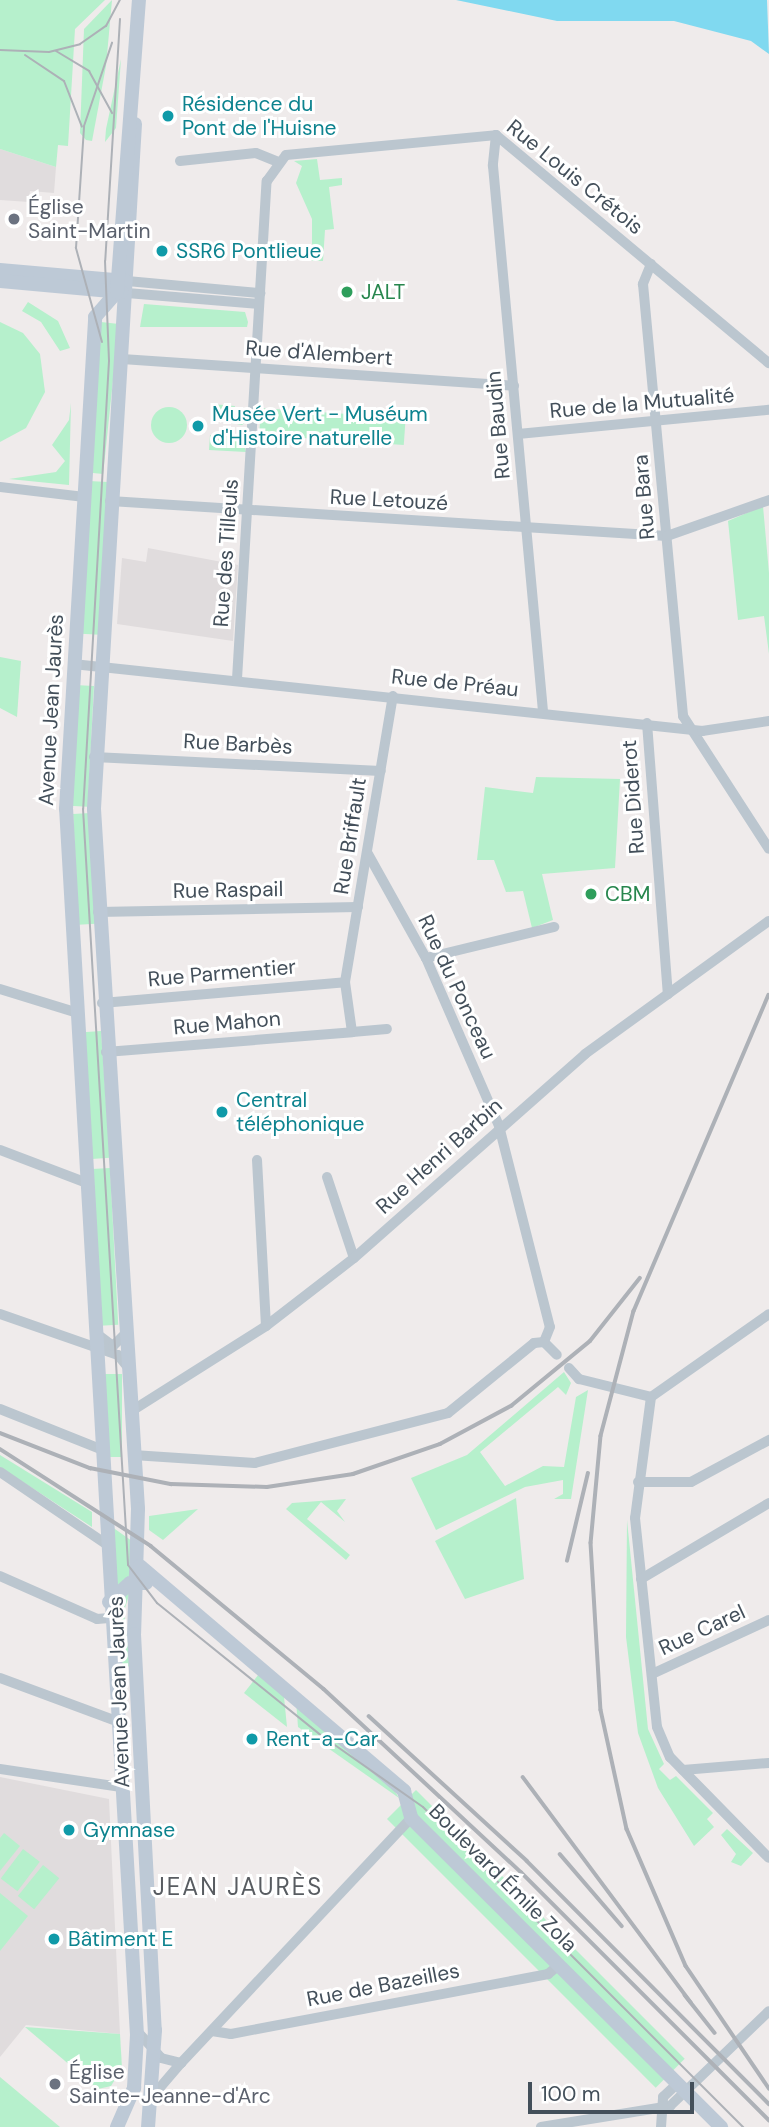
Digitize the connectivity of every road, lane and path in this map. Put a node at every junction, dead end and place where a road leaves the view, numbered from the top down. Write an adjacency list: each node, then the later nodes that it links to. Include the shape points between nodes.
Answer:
1 (139, 0): 8 (main road, Avenue Jean Jaurès, via 133,102 137,148)
2 (496, 135): 4 (street, Rue Louis Crétois, via 297,151); 5 (street, Rue Louis Crétois); 13 (street, Rue Baudin, via 493,166)
3 (180, 160): 4 (street, via 256,153)
4 (278, 162): 9 (street, via 267,181)
5 (651, 264): 11 (street, Rue Louis Crétois); 15 (street, Rue Bara, via 643,284)
6 (0, 270): 8 (main road)
7 (0, 281): 8 (main road)
8 (122, 287): 9 (street); 9 (street, via 174,297); 10 (main road, Avenue Jean Jaurès); 18 (main road, Avenue Jean Jaurès, via 95,317)
9 (260, 298): 12 (street, Rue des Tilleuls)
10 (122, 359): 12 (street, Rue d'Alembert); 20 (main road, Avenue Jean Jaurès)
11 (769, 363)
12 (257, 369): 13 (street, Rue d'Alembert); 21 (street, Rue des Tilleuls)
13 (514, 386): 16 (street, Rue Baudin)
14 (769, 410): 15 (street, Rue de la Mutualité)
15 (657, 423): 16 (street, Rue de la Mutualité); 23 (street, Rue Bara)
16 (518, 434): 22 (street, Rue Baudin)
17 (0, 487): 18 (street)
18 (84, 497): 24 (main road, Avenue Jean Jaurès)
19 (769, 500): 23 (street)
20 (110, 501): 21 (street, Rue Letouzé); 25 (main road, Avenue Jean Jaurès)
21 (248, 511): 22 (street, Rue Letouzé); 26 (street, Rue des Tilleuls)
22 (526, 528): 23 (street, Rue Letouzé); 28 (street, Rue Baudin)
23 (667, 536): 31 (street, Rue Bara)
24 (73, 664): 25 (street, Rue de Préau); 45 (main road, Avenue Jean Jaurès, via 66,809)
25 (99, 667): 26 (street, Rue de Préau); 32 (main road, Avenue Jean Jaurès)
26 (237, 680): 27 (street, Rue de Préau)
27 (393, 696): 28 (street, Rue de Préau); 33 (street, Rue Briffault)
28 (543, 711): 30 (street, Rue de Préau)
29 (769, 720): 31 (street, Rue de Préau)
30 (647, 723): 31 (street, Rue de Préau); 43 (street, Rue Diderot)
31 (687, 729): 34 (street)
32 (93, 757): 33 (street, Rue Barbès); 37 (main road, Avenue Jean Jaurès)
33 (381, 771): 35 (street, Rue Briffault)
34 (769, 849)
35 (368, 854): 36 (street, Rue Briffault); 40 (street, Rue du Ponceau)
36 (358, 907): 37 (street, Rue Raspail); 41 (street, Rue Briffault)
37 (98, 912): 44 (main road, Avenue Jean Jaurès)
38 (769, 921): 43 (street, Rue Henri Barbin)
39 (554, 927): 40 (street)
40 (426, 958): 49 (street, Rue du Ponceau)
41 (345, 982): 44 (street, Rue Parmentier); 47 (street)
42 (0, 989): 45 (street)
43 (668, 994): 49 (street, Rue Henri Barbin)
44 (102, 1003): 48 (main road, Avenue Jean Jaurès)
45 (78, 1013): 53 (main road, Avenue Jean Jaurès)
46 (387, 1029): 47 (street, Rue Mahon)
47 (352, 1032): 48 (street, Rue Mahon)
48 (106, 1052): 59 (main road, Avenue Jean Jaurès)
49 (499, 1126): 54 (street, Rue Henri Barbin); 60 (street, Rue du Ponceau, via 550,1327)
50 (0, 1150): 53 (street)
51 (257, 1160): 57 (street)
52 (327, 1177): 54 (street)
53 (88, 1183): 58 (main road, Avenue Jean Jaurès)
54 (354, 1258): 57 (street, Rue Henri Barbin)
55 (0, 1314): 61 (street)
56 (769, 1314): 65 (street)
57 (265, 1326): 67 (street, Rue Henri Barbin)
58 (96, 1330): 59 (street, via 106,1346 118,1344); 61 (main road, Avenue Jean Jaurès)
59 (125, 1334): 63 (main road, Avenue Jean Jaurès)
60 (544, 1342): 62 (street); 70 (street, via 534,1343 449,1413 255,1463)
61 (97, 1351): 63 (street, via 119,1356); 69 (main road, Avenue Jean Jaurès)
62 (557, 1355)
63 (127, 1366): 67 (main road, Avenue Jean Jaurès)
64 (569, 1368): 65 (street, via 579,1379)
65 (652, 1397): 72 (street)
66 (0, 1409): 69 (street)
67 (130, 1412): 70 (main road, Avenue Jean Jaurès)
68 (769, 1440): 72 (street, via 691,1482)
69 (103, 1450): 74 (main road, Avenue Jean Jaurès)
70 (133, 1455): 75 (main road, Avenue Jean Jaurès)
71 (0, 1472): 74 (street)
72 (638, 1482): 77 (street)
73 (769, 1503): 77 (street)
74 (106, 1544): 79 (main road, Avenue Jean Jaurès)
75 (140, 1566): 78 (main road, Avenue Jean Jaurès); 80 (main road, Boulevard Émile Zola)
76 (0, 1576): 81 (street, via 97,1619)
77 (641, 1579): 83 (street)
78 (138, 1582): 79 (main road); 80 (main road, Boulevard Émile Zola); 85 (main road, Avenue Jean Jaurès)
79 (109, 1602): 81 (main road, Avenue Jean Jaurès)
80 (191, 1611): 92 (main road, Boulevard Émile Zola, via 404,1791)
81 (109, 1618): 84 (main road, Avenue Jean Jaurès)
82 (769, 1620): 83 (street, Rue Carel)
83 (652, 1674): 90 (street, via 662,1743)
84 (114, 1676): 85 (street); 87 (main road, Avenue Jean Jaurès)
85 (135, 1677): 98 (main road, Avenue Jean Jaurès)
86 (0, 1678): 87 (street)
87 (116, 1721): 91 (main road, Avenue Jean Jaurès)
88 (769, 1763): 90 (street)
89 (0, 1769): 91 (street)
90 (683, 1770): 93 (street)
91 (120, 1787): 96 (main road, Avenue Jean Jaurès)
92 (411, 1818): 94 (main road, Boulevard Émile Zola); 97 (street)
93 (769, 1857)
94 (559, 1965): 97 (street, Rue de Bazeilles, via 548,1974 231,2035); 100 (main road, Boulevard Émile Zola)
95 (769, 2011): 100 (street, via 708,2070)
96 (136, 2031): 98 (street); 103 (main road, Avenue Jean Jaurès, via 134,2088)
97 (212, 2031): 99 (street)
98 (153, 2050): 99 (street); 101 (main road, Avenue Jean Jaurès)
99 (181, 2063): 101 (street)
100 (682, 2087): 102 (street, via 663,2097); 107 (main road, Boulevard Émile Zola)
101 (149, 2101): 104 (main road, Avenue Jean Jaurès)
102 (662, 2107): 105 (street); 106 (street)
103 (117, 2127)
104 (148, 2127)
105 (541, 2127)
106 (660, 2127)
107 (721, 2127)

